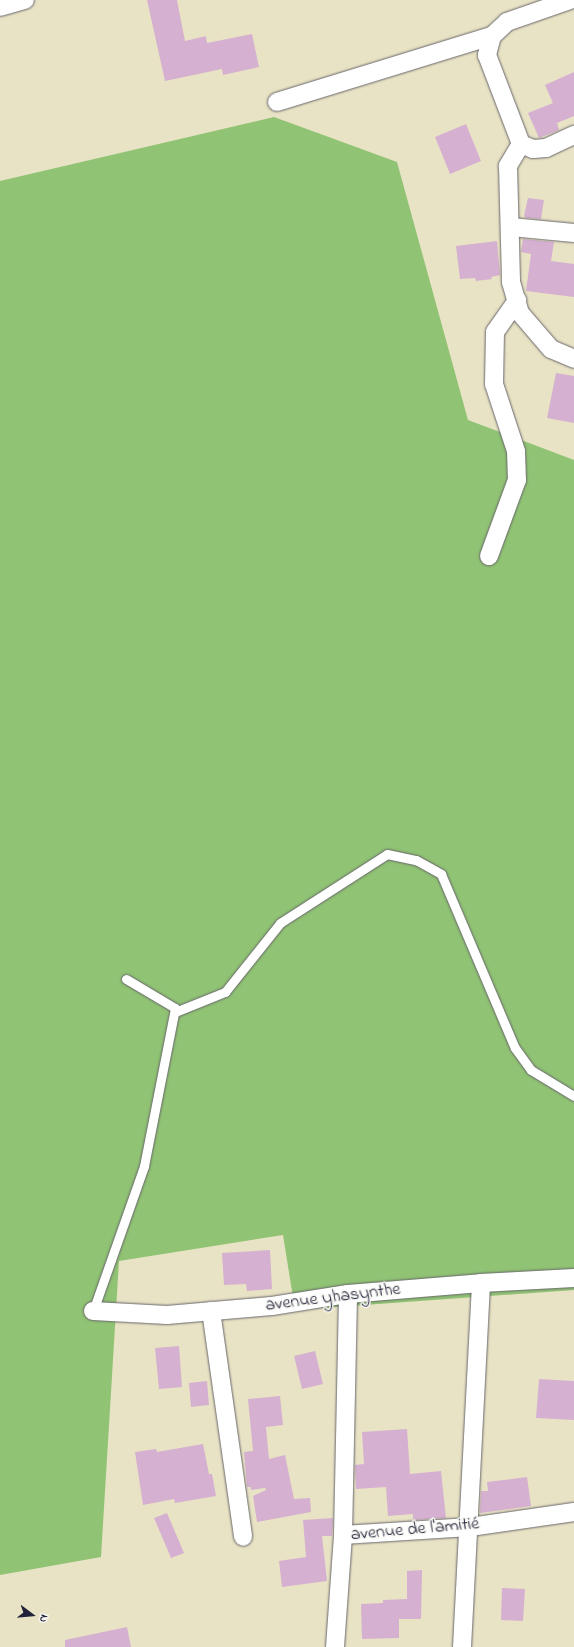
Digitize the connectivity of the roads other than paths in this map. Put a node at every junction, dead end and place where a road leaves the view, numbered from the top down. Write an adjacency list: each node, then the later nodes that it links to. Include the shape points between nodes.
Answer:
1 (25, 0): 3 (street)
2 (570, 0): 4 (street, via 507,22)
3 (0, 7)
4 (492, 36): 5 (street); 7 (street, via 487,55)
5 (277, 102)
6 (574, 135): 7 (street, via 546,148 533,150)
7 (521, 144): 8 (street, via 508,166)
8 (511, 227): 9 (street); 10 (street, via 511,282)
9 (574, 233)
10 (517, 300): 11 (street, via 520,313 551,349); 12 (street, via 494,332 494,384 516,451 517,480)
11 (574, 359)
12 (489, 556)
13 (126, 979): 14 (lane, via 176,1008)
14 (175, 1012): 15 (lane, via 224,992 280,923 387,854 416,860 441,874 515,1048 531,1070); 19 (lane, via 144,1166)
15 (574, 1096)
16 (574, 1278): 17 (street, avenue yhasynthe)
17 (481, 1283): 18 (street, avenue yhasynthe); 22 (street)
18 (348, 1294): 20 (street, avenue yhasynthe, via 272,1306); 23 (street)
19 (92, 1311): 20 (street, avenue yhasynthe, via 167,1315)
20 (211, 1311): 24 (street)
21 (574, 1512): 22 (street, avenue de l'amitié)
22 (470, 1527): 23 (street, avenue de l'amitié); 26 (street)
23 (343, 1535): 25 (street, avenue de l'amitié)
24 (243, 1537)
25 (335, 1647)
26 (462, 1647)

